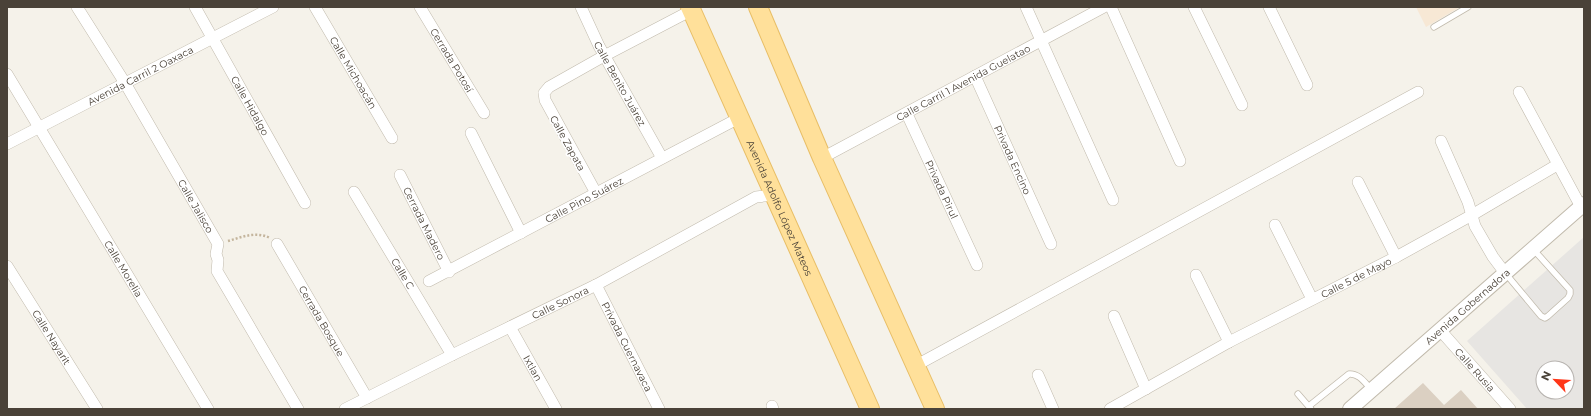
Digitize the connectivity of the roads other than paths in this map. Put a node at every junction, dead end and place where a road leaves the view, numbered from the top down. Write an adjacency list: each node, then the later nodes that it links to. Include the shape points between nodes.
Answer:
1 (77, 7): 21 (street, Calle Jalisco)
2 (195, 7): 16 (street, Calle Hidalgo)
3 (273, 7): 16 (street, Avenida Carril 2 Oaxaca)
4 (315, 7): 31 (street, Calle Michoacán)
5 (420, 7): 26 (street, Cerrada Potosí)
6 (581, 7): 18 (street, Calle Benito Juárez)
7 (758, 7): 35 (main road)
8 (1026, 7): 17 (street)
9 (1104, 7): 17 (street, Calle Carril 1 Avenida Guelatao)
10 (1111, 7): 36 (street)
11 (1194, 7): 25 (street)
12 (1269, 7): 22 (street)
13 (1468, 7): 15 (lane)
14 (691, 9): 18 (street); 28 (main road, Avenida Adolfo López Mateos)
15 (1434, 28)
16 (213, 38): 21 (street, Avenida Carril 2 Oaxaca); 44 (street, Calle Hidalgo)
17 (1040, 40): 20 (street, Calle Carril 1 Avenida Guelatao); 43 (street)
18 (604, 56): 34 (street, Calle Benito Juárez); 41 (street, Calle Zapata, via 549,87 544,93 544,100)
19 (7, 74): 29 (street, Calle Morelia)
20 (975, 76): 27 (street, Calle Carril 1 Avenida Guelatao); 50 (street, Privada Encino)
21 (125, 83): 29 (street, Avenida Carril 2 Oaxaca); 75 (street, Calle Jalisco, via 218,244 217,271)
22 (1307, 85)
23 (1418, 92): 66 (street)
24 (1519, 92): 37 (street)
25 (1242, 105)
26 (484, 113)
27 (907, 114): 35 (street, Calle Carril 1 Avenida Guelatao); 53 (street, Privada Pirul)
28 (739, 118): 34 (street, Calle Pino Suárez); 42 (main road, Avenida Adolfo López Mateos)
29 (40, 128): 33 (street, Avenida Carril 2 Oaxaca); 74 (street, Calle Morelia)
30 (470, 133): 48 (street)
31 (392, 138)
32 (1441, 141): 46 (street)
33 (7, 144)
34 (662, 158): 41 (street, Calle Pino Suárez)
35 (822, 158): 66 (main road)
36 (1180, 161)
37 (1557, 165): 45 (street); 46 (street, Calle 5 de Mayo)
38 (400, 175): 55 (street, Cerrada Madero)
39 (1358, 182): 52 (street)
40 (354, 192): 65 (street, Calle C)
41 (596, 193): 48 (street, Calle Pino Suárez)
42 (774, 195): 59 (street, Calle Sonora, via 756,197); 79 (main road, Avenida Adolfo López Mateos)
43 (1113, 200)
44 (306, 203)
45 (1583, 207): 51 (street, Avenida Gobernadora)
46 (1472, 215): 52 (street, Calle 5 de Mayo); 56 (street, via 1484,243)
47 (1275, 225): 60 (street)
48 (521, 233): 55 (street, Calle Pino Suárez)
49 (277, 244): 71 (street, Cerrada Bosque)
50 (1051, 244)
51 (1533, 249): 56 (street, Avenida Gobernadora); 56 (lane, via 1570,290 1568,298 1548,316 1541,316)
52 (1396, 257): 60 (street, Calle 5 de Mayo)
53 (977, 265)
54 (7, 266): 73 (street, Calle Nayarit)
55 (449, 272): 58 (street, Calle Pino Suárez)
56 (1505, 273): 63 (street, Avenida Gobernadora)
57 (1196, 275): 64 (street)
58 (429, 281)
59 (596, 285): 62 (street, Calle Sonora); 78 (street, Privada Cuernavaca)
60 (1312, 299): 64 (street, Calle 5 de Mayo)
61 (1114, 316): 68 (street)
62 (510, 327): 65 (street, Calle Sonora); 77 (street, Ixtlan)
63 (1440, 330): 69 (street, Avenida Gobernadora); 84 (street, Calle Rusia)
64 (1229, 342): 68 (street, Calle 5 de Mayo)
65 (452, 355): 71 (street, Calle Sonora)
66 (915, 366): 80 (main road)
67 (1038, 375): 81 (street)
68 (1146, 389): 82 (street, Calle 5 de Mayo)
69 (1372, 390): 72 (lane, via 1358,376 1349,374); 83 (street, Avenida Gobernadora)
70 (1298, 394): 72 (lane)
71 (367, 398): 76 (street, Calle Sonora)
72 (1310, 408)
73 (97, 409)
74 (208, 409)
75 (298, 409)
76 (345, 409)
77 (556, 409)
78 (659, 409)
79 (870, 409)
80 (935, 409)
81 (1053, 409)
82 (1110, 409)
83 (1350, 409)
84 (1510, 409)

